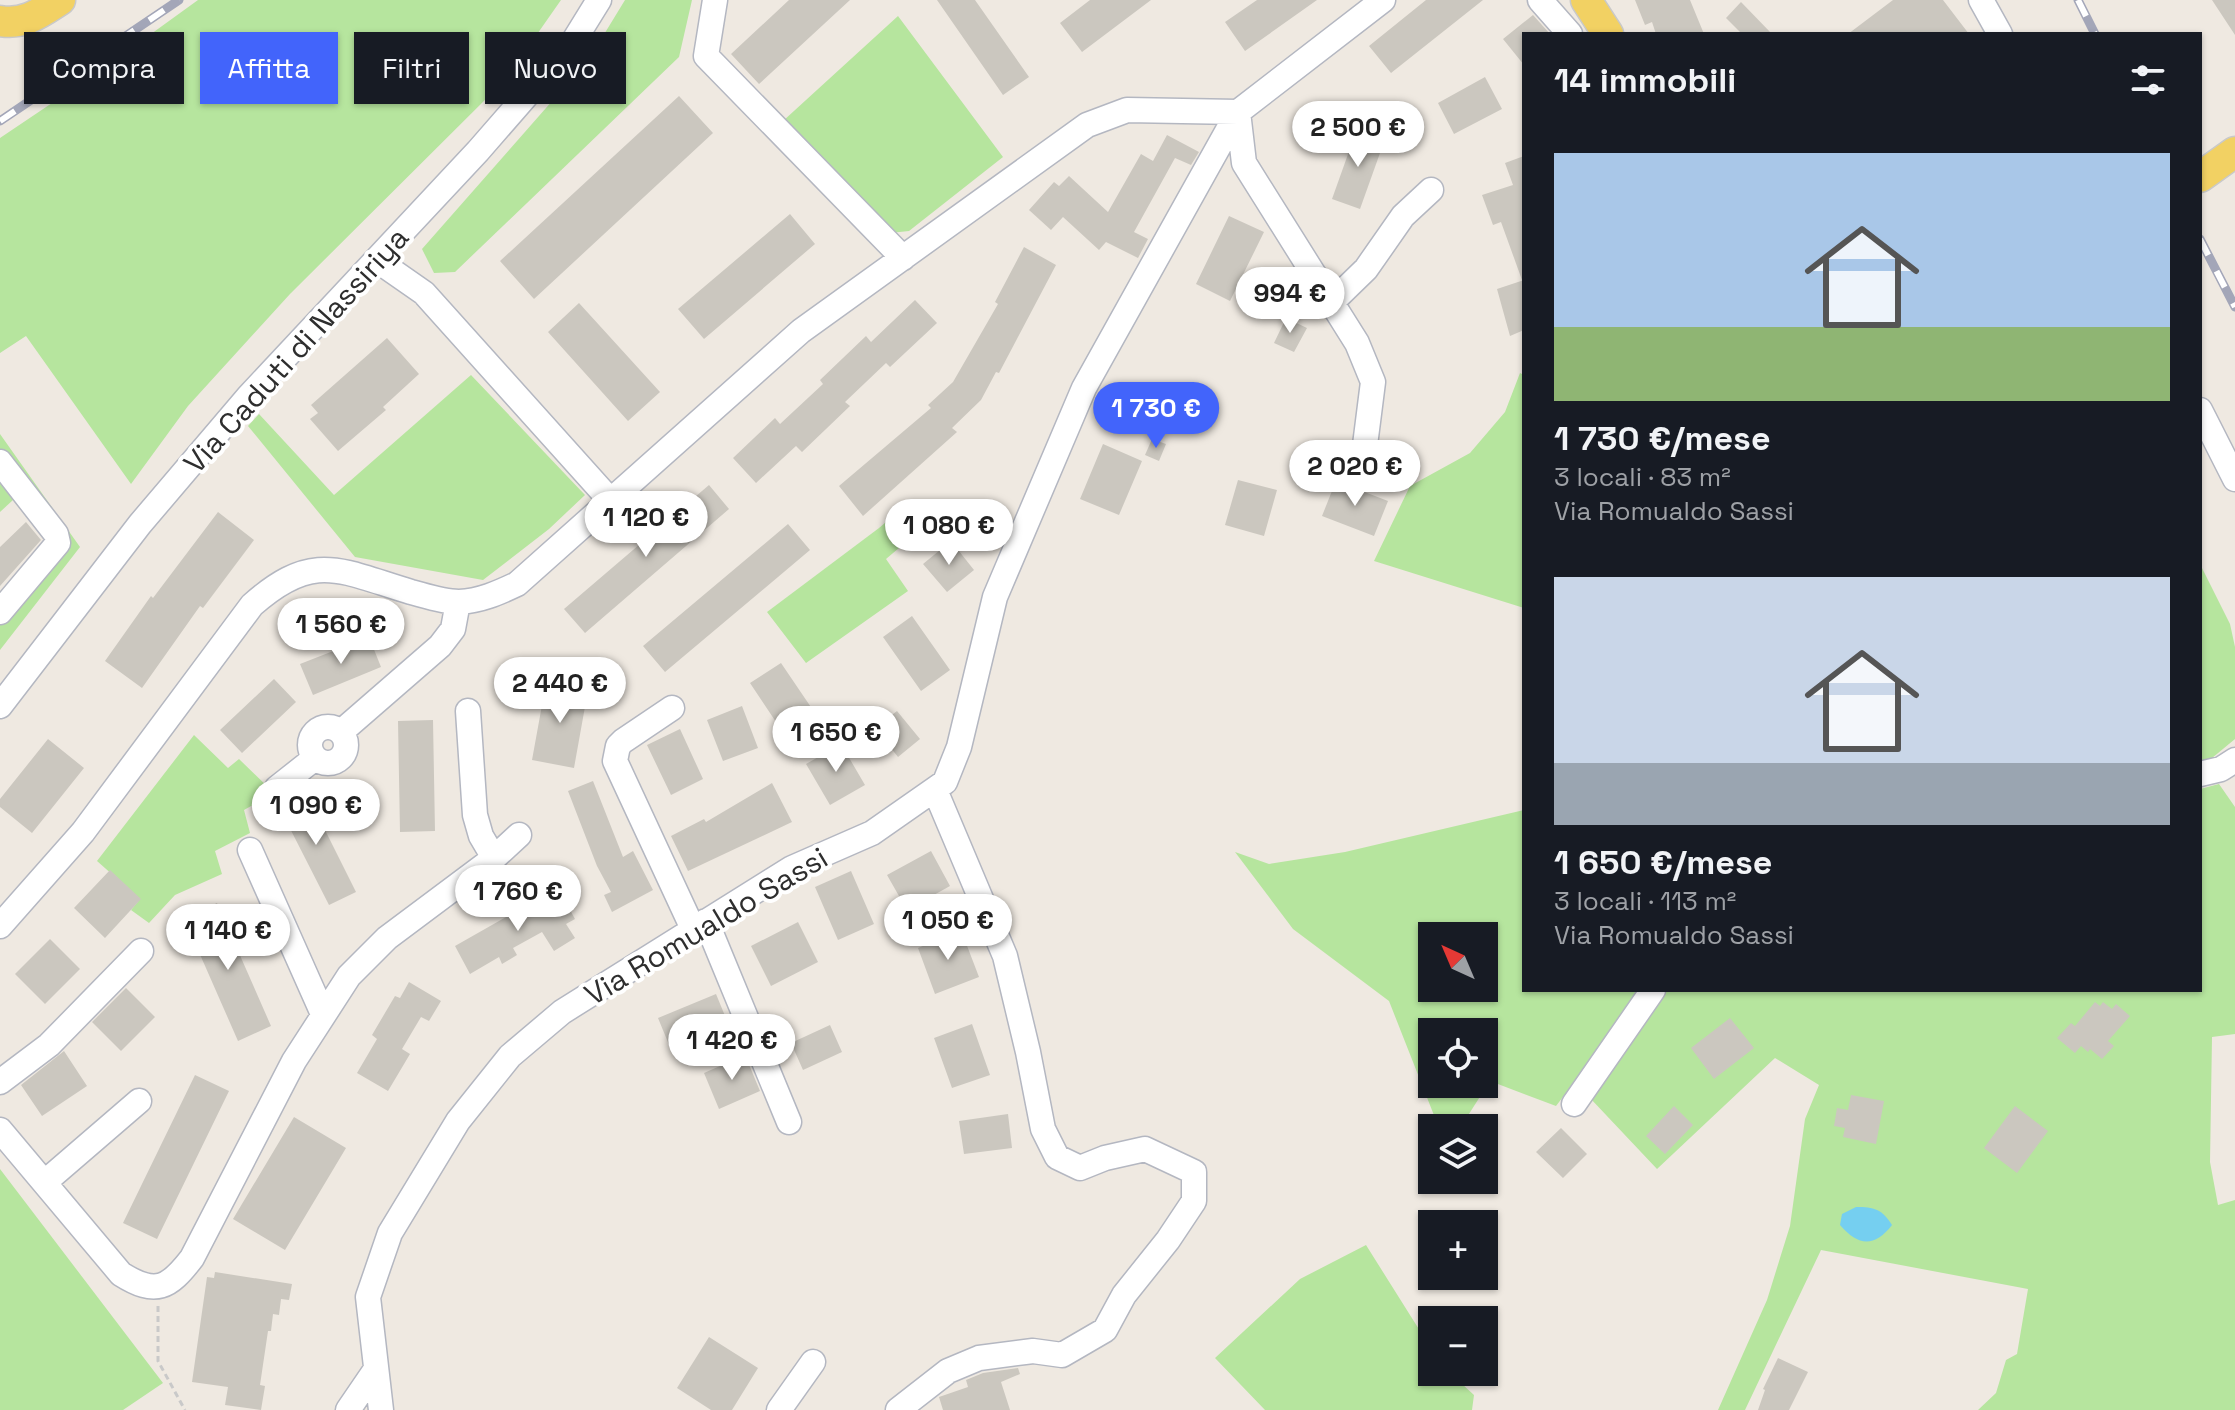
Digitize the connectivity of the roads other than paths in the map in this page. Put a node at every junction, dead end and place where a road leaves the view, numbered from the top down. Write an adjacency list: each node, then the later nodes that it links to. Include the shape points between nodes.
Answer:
1 (60, 0): 8 (main road, via 32,19)
2 (599, 0): 17 (street, Via Caduti di Nassiriya, via 573,42)
3 (715, 0): 16 (street, via 706,56)
4 (1383, 0): 12 (street, Via Romualdo Sassi)
5 (1540, 0): 9 (street)
6 (1586, 0): 10 (main road)
7 (1981, 0): 11 (street)
8 (0, 21)
9 (1568, 32)
10 (1607, 32)
11 (1999, 32)
12 (1238, 112): 16 (street, via 1127,110 1087,125); 18 (street, via 1244,163); 32 (street, Via Romualdo Sassi, via 1084,388 995,597 959,747 945,782)
13 (2235, 152): 14 (main road)
14 (2202, 176)
15 (1431, 190): 18 (street)
16 (903, 258): 23 (street, via 801,331)
17 (378, 261): 23 (street, via 424,293); 26 (street, Via Caduti di Nassiriya, via 248,397)
18 (1331, 303): 20 (street, via 1357,343 1373,382)
19 (2202, 414): 22 (street)
20 (1364, 453)
21 (0, 462): 25 (street, via 58,543)
22 (2235, 479)
23 (610, 500): 24 (street, via 517,584 488,598)
24 (458, 602): 31 (street, via 453,629 440,646 341,732 328,726 315,732 309,745 315,758); 37 (street, via 332,569 301,572 276,584 252,605 83,832)
25 (0, 612)
26 (0, 706)
27 (672, 708): 36 (street, via 623,741 615,761)
28 (468, 711): 35 (street, via 475,815)
29 (2235, 760): 30 (street)
30 (2202, 774)
31 (277, 788)
32 (935, 790): 36 (street, Via Romualdo Sassi, via 872,833 792,868); 52 (street, via 1005,956 1043,1129 1057,1157 1080,1168 1145,1149 1194,1172 1194,1201 1124,1295 1105,1330 1062,1355 1033,1351 979,1358 948,1371)
33 (519, 835): 35 (street)
34 (250, 850): 40 (street)
35 (494, 858): 40 (street, via 387,938 349,976)
36 (700, 925): 44 (street); 48 (street, Via Romualdo Sassi, via 562,1012 510,1056 458,1121 390,1233 368,1297)
37 (0, 926)
38 (141, 951): 41 (street, via 49,1045)
39 (1652, 992): 43 (street)
40 (323, 1014): 46 (street, via 176,1279 158,1287 137,1284 121,1274)
41 (0, 1082)
42 (139, 1101): 46 (street)
43 (1574, 1104)
44 (789, 1122)
45 (0, 1130): 46 (street)
46 (45, 1182)
47 (813, 1362): 51 (street)
48 (376, 1369): 49 (street); 50 (street, Via Romualdo Sassi)
49 (348, 1410)
50 (381, 1410)
51 (779, 1410)
52 (898, 1410)

